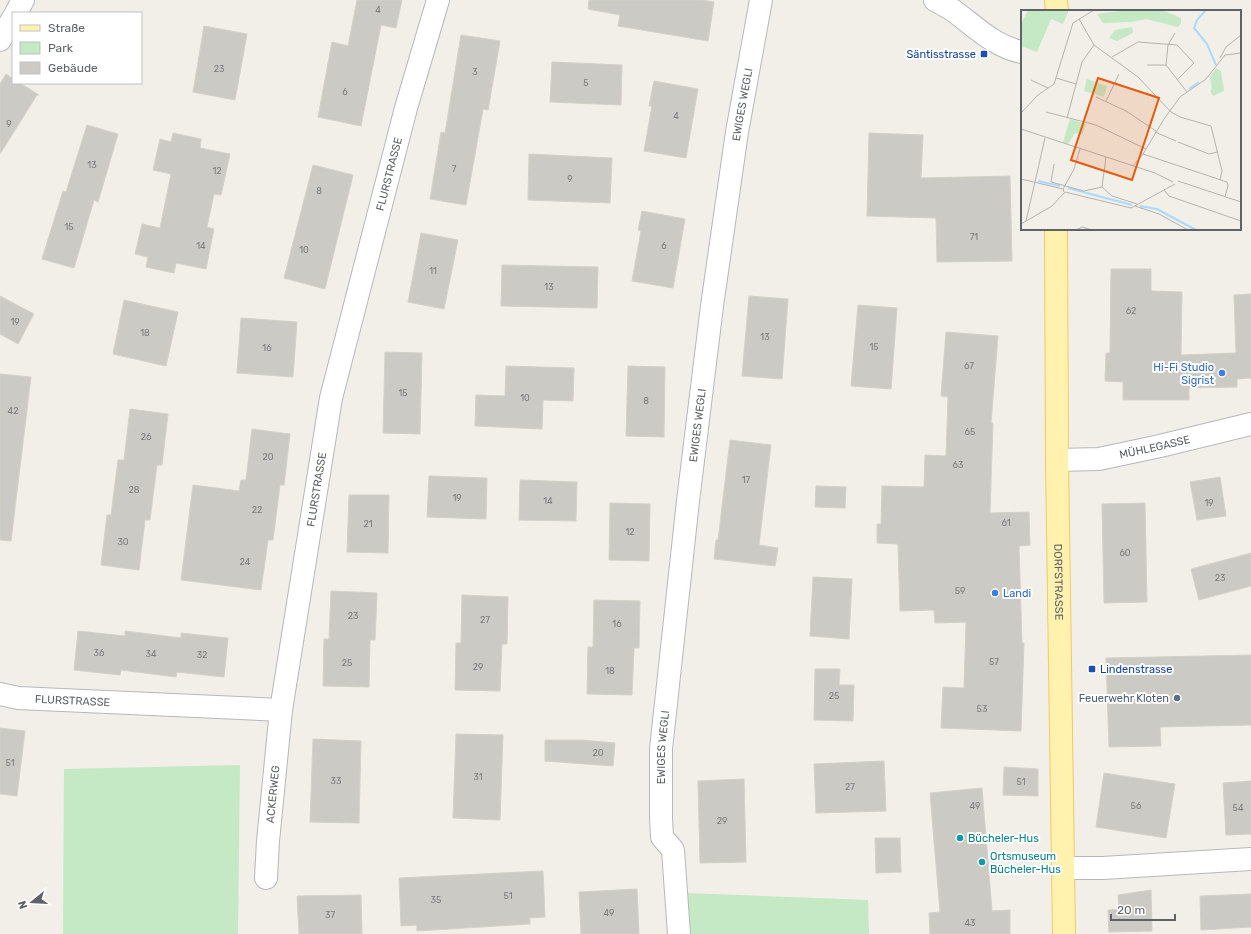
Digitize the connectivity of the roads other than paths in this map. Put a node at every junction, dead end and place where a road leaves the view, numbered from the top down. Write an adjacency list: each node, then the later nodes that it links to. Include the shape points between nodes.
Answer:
1 (23, 0): 5 (street)
2 (438, 0): 13 (street, FLURSTRASSE, via 406,105 331,398)
3 (761, 0): 17 (street, EWIGES WEGLI, via 736,132 713,299 661,749 662,837 673,850)
4 (935, 0): 8 (street, via 996,42)
5 (17, 12)
6 (12, 20): 7 (street)
7 (0, 40)
8 (1021, 52)
9 (1056, 230): 11 (main road, DORFSTRASSE)
10 (1251, 424): 11 (street, MÜHLEGASSE, via 1099,459)
11 (1057, 460): 15 (main road, DORFSTRASSE)
12 (0, 694): 13 (street, FLURSTRASSE, via 18,698)
13 (282, 710): 16 (street, ACKERWEG)
14 (1251, 859): 15 (street)
15 (1063, 868): 18 (main road, DORFSTRASSE)
16 (266, 878)
17 (679, 934)
18 (1064, 934)

